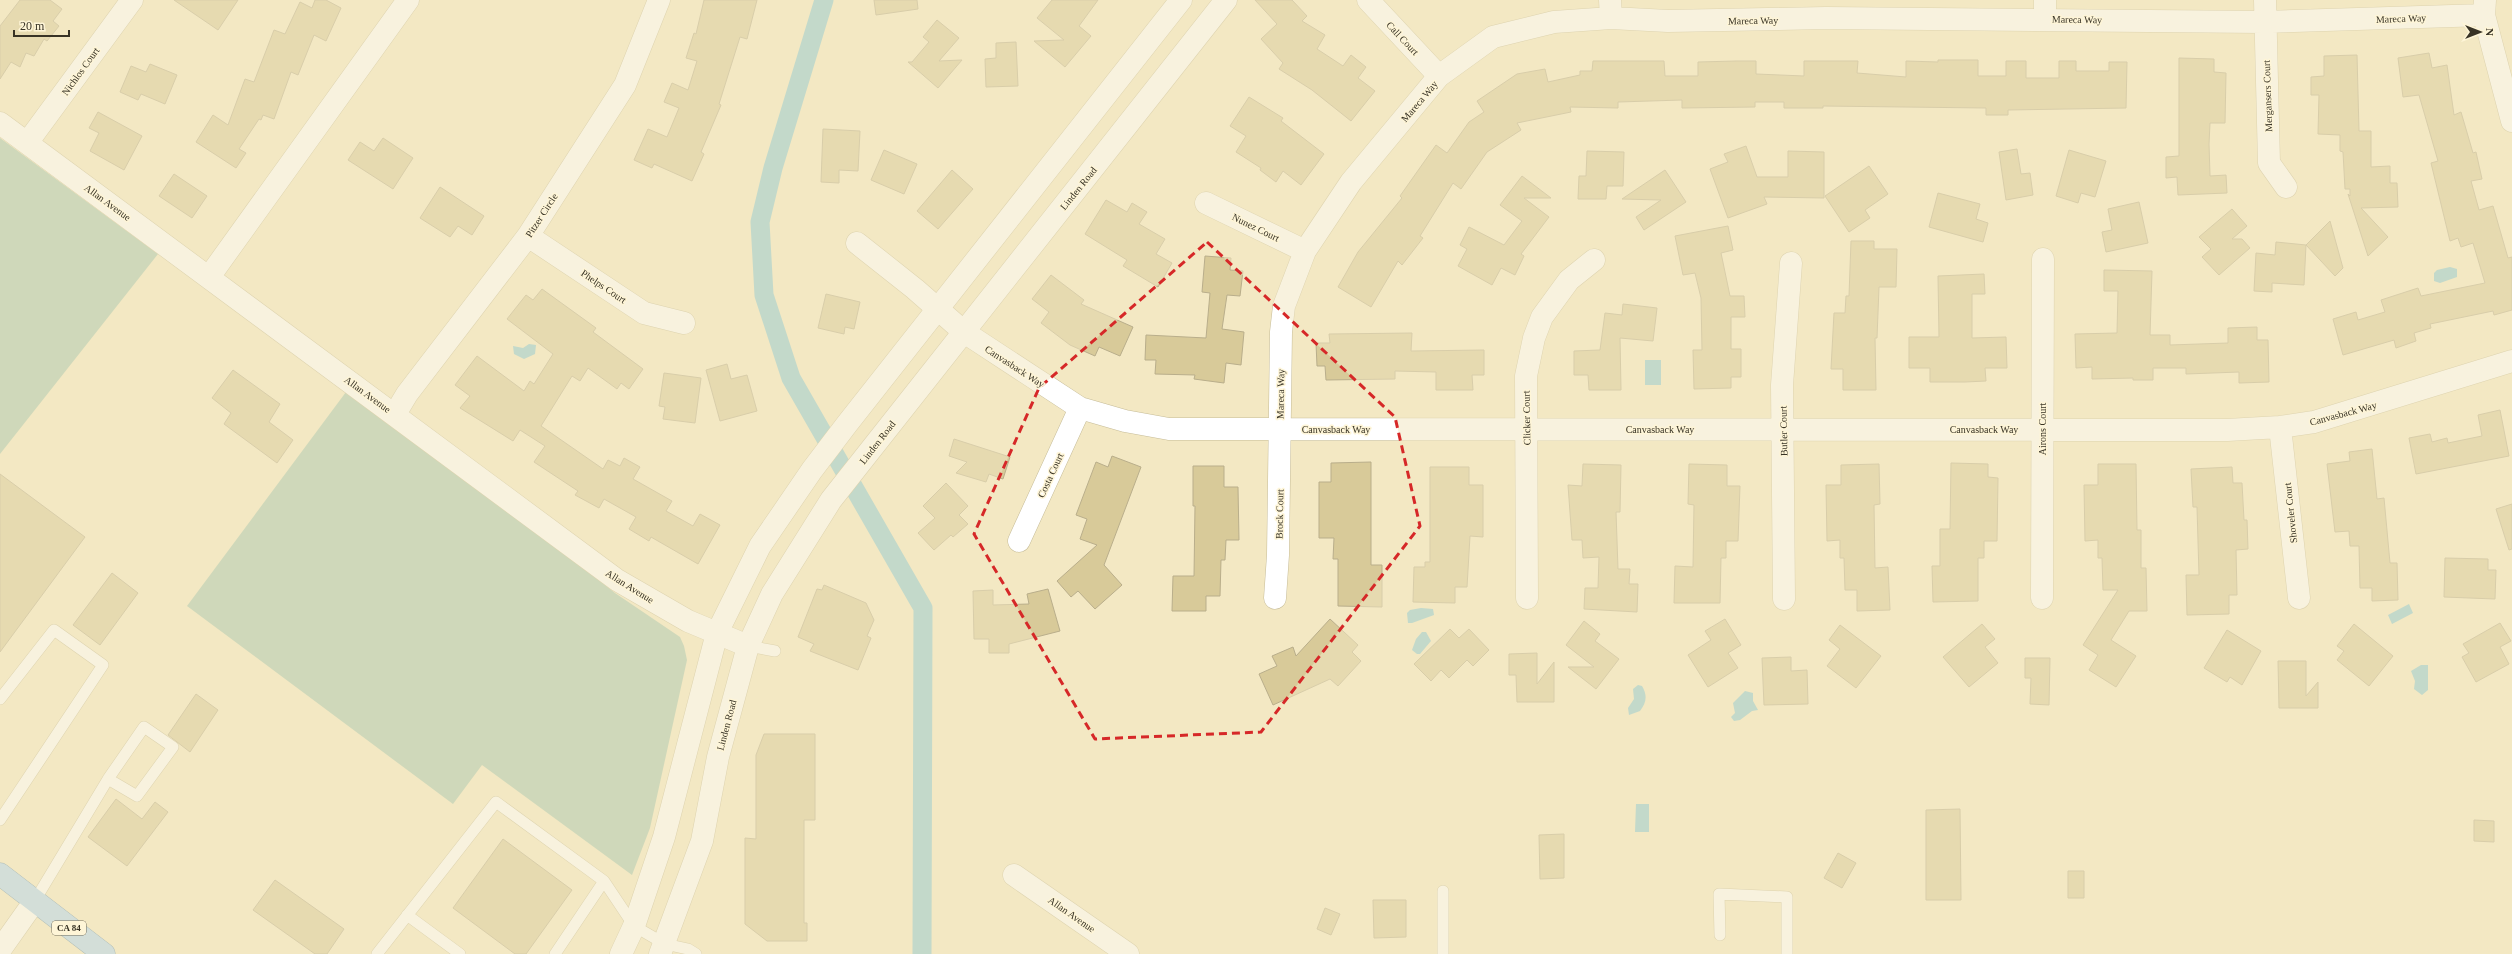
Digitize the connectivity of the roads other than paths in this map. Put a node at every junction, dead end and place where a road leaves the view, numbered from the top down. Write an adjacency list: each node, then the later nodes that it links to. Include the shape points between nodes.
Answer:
1 (132, 0): 16 (street, Nichlos Court)
2 (408, 0): 25 (street)
3 (659, 0): 19 (street, Pitzer Circle, via 624,85)
4 (1181, 0): 26 (street)
5 (1226, 0): 28 (street, Linden Road)
6 (1368, 0): 13 (street, Call Court)
7 (2265, 0): 12 (street, Mergansers Court)
8 (2484, 7): 12 (street, Mareca Way); 14 (street)
9 (1610, 9): 10 (street, Mareca Way, via 1668,21); 13 (street, Mareca Way, via 1493,38)
10 (1826, 9): 11 (street, Mareca Way)
11 (2045, 9): 12 (street, Mareca Way)
12 (2264, 22): 17 (street, Mergansers Court, via 2269,163)
13 (1439, 76): 21 (street, Mareca Way, via 1351,182)
14 (2512, 121)
15 (0, 123): 16 (street, Allan Avenue)
16 (27, 142): 25 (street, Allan Avenue)
17 (2286, 187)
18 (1206, 203): 21 (street, Nunez Court)
19 (528, 236): 27 (street, Phelps Court, via 644,313); 31 (street, Pitzer Circle, via 407,394)
20 (857, 243): 26 (street, Canvasback Way)
21 (1305, 251): 33 (street, Mareca Way, via 1284,306 1281,332)
22 (2043, 259): 36 (street, Airons Court)
23 (1594, 260): 34 (street, Clicker Court, via 1569,280 1542,317 1534,338 1526,376)
24 (1791, 263): 35 (street, Butler Court, via 1782,385)
25 (209, 276): 31 (street, Allan Avenue)
26 (937, 308): 28 (street, Canvasback Way); 43 (street, via 812,470 760,546)
27 (684, 323)
28 (964, 332): 30 (street, Canvasback Way); 44 (street, Linden Road, via 831,500 772,594)
29 (2512, 361): 32 (street, Canvasback Way, via 2350,412 2314,422)
30 (1080, 408): 33 (street, Canvasback Way, via 1125,421 1169,429); 37 (street, Costa Court)
31 (395, 414): 43 (street, Allan Avenue, via 617,580 688,621)
32 (2280, 427): 36 (street, Canvasback Way, via 2226,430); 41 (street, Shoveler Court)
33 (1280, 429): 34 (street, Canvasback Way); 38 (street, Brock Court)
34 (1526, 429): 35 (street, Canvasback Way); 39 (street, Clicker Court)
35 (1783, 429): 36 (street, Canvasback Way); 42 (street, Butler Court)
36 (2041, 429): 40 (street, Airons Court)
37 (1019, 541)
38 (1275, 598)
39 (1527, 598)
40 (2042, 598)
41 (2299, 598)
42 (1784, 599)
43 (717, 633): 44 (street, Allan Avenue); 55 (street, via 664,837)
44 (748, 646): 45 (lane); 57 (street, Linden Road, via 718,757 702,841)
45 (774, 651)
46 (0, 699): 48 (lane, via 54,630 102,665)
47 (108, 779): 47 (lane, via 144,727 173,747 137,796); 53 (lane)
48 (0, 820)
49 (0, 874): 53 (main road)
50 (1014, 875): 65 (street, Allan Avenue)
51 (604, 881): 54 (lane, via 496,802); 55 (lane); 62 (lane)
52 (1444, 890): 66 (lane)
53 (34, 902): 58 (street); 59 (main road, CA 84)
54 (408, 915): 60 (lane); 61 (lane)
55 (634, 926): 57 (lane); 63 (street)
56 (1720, 935): 67 (lane, via 1719,894 1787,897)
57 (662, 949): 64 (lane, via 688,949)
58 (0, 950)
59 (104, 954)
60 (377, 954)
61 (460, 954)
62 (555, 954)
63 (621, 954)
64 (696, 954)
65 (1128, 954)
66 (1443, 954)
67 (1786, 954)

